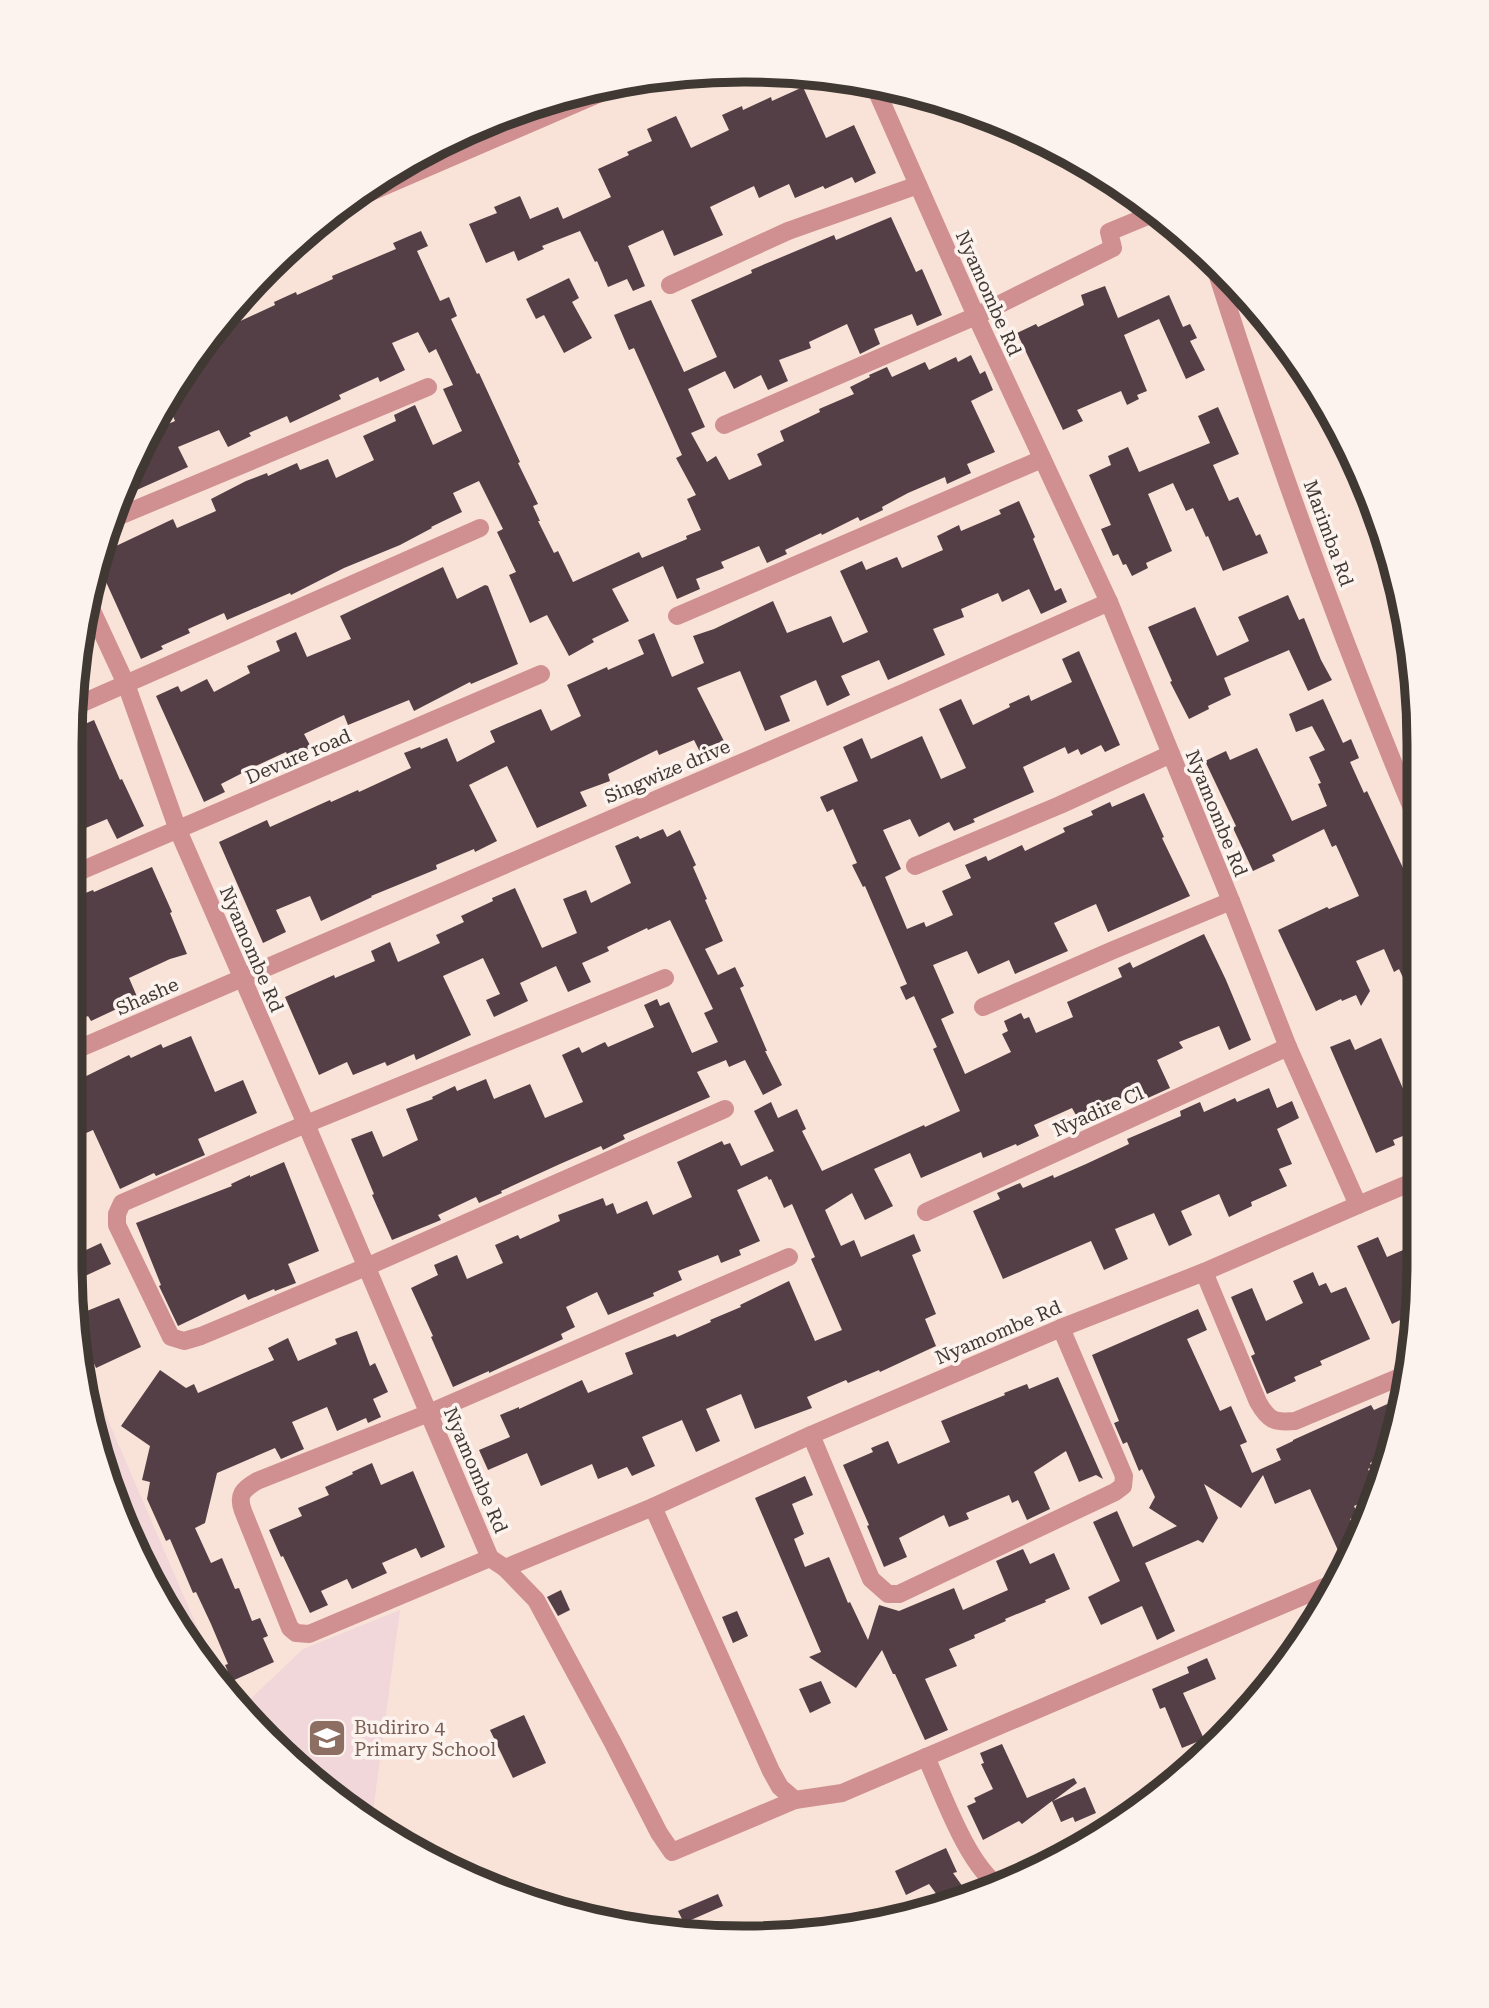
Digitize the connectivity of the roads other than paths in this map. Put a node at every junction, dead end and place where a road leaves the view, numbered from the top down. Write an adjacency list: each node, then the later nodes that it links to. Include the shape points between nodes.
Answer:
1 (879, 96): 4 (street, Nyamombe Rd)
2 (574, 105): 3 (street)
3 (399, 180)
4 (918, 185): 6 (street, via 788,231); 8 (street, Nyamombe Rd)
5 (1145, 217): 8 (street, via 1109,232 1113,248)
6 (670, 285)
7 (1221, 285): 21 (street, Marimba Rd, via 1297,507)
8 (976, 316): 10 (street); 11 (street, Nyamombe Rd)
9 (428, 387): 12 (street)
10 (724, 425)
11 (1042, 459): 14 (street, Nyamombe Rd); 15 (street)
12 (124, 513)
13 (480, 528): 18 (street)
14 (1109, 602): 20 (street, Nyamombe Rd); 26 (street, Singwize drive)
15 (677, 616)
16 (95, 617): 18 (street, Nyamombe Rd)
17 (541, 674): 22 (street, Devure road)
18 (126, 684): 19 (street); 22 (street, Nyamombe Rd)
19 (84, 702)
20 (1171, 754): 23 (street); 25 (street, Nyamombe Rd)
21 (1407, 796)
22 (178, 830): 24 (street, Devure road); 26 (street, Nyamombe Rd)
23 (915, 866)
24 (82, 870)
25 (1231, 901): 28 (street); 30 (street, Nyamombe Rd)
26 (240, 977): 29 (street, Shashe); 32 (street, Nyamombe Rd)
27 (665, 978): 32 (street)
28 (983, 1007)
29 (82, 1047)
30 (1288, 1048): 34 (street, Nyamombe Rd); 35 (street, Nyadire Cl)
31 (725, 1109): 37 (street)
32 (306, 1124): 37 (street, Nyamombe Rd); 37 (street, via 122,1203 117,1225 171,1337 184,1342)
33 (1407, 1184): 34 (street)
34 (1358, 1205): 38 (street, Nyamombe Rd)
35 (926, 1212)
36 (789, 1257): 41 (street)
37 (366, 1267): 41 (street, Nyamombe Rd)
38 (1204, 1272): 39 (street, Nyamombe Rd); 40 (street, via 1266,1416 1279,1423 1294,1421)
39 (1060, 1328): 42 (street, Nyamombe Rd); 42 (street, via 1124,1476 1123,1486 899,1594 888,1594 872,1579)
40 (1396, 1378)
41 (429, 1413): 44 (street, Nyamombe Rd); 44 (street, via 250,1484 241,1495 239,1502 290,1629 309,1634)
42 (811, 1435): 43 (street, Nyamombe Rd)
43 (653, 1507): 44 (street, Nyamombe Rd); 47 (street, via 771,1771)
44 (497, 1563): 47 (street, via 536,1600 672,1852)
45 (1321, 1588): 46 (street)
46 (926, 1757): 47 (street, via 842,1793); 48 (street, via 967,1846)
47 (795, 1800)
48 (990, 1878)

